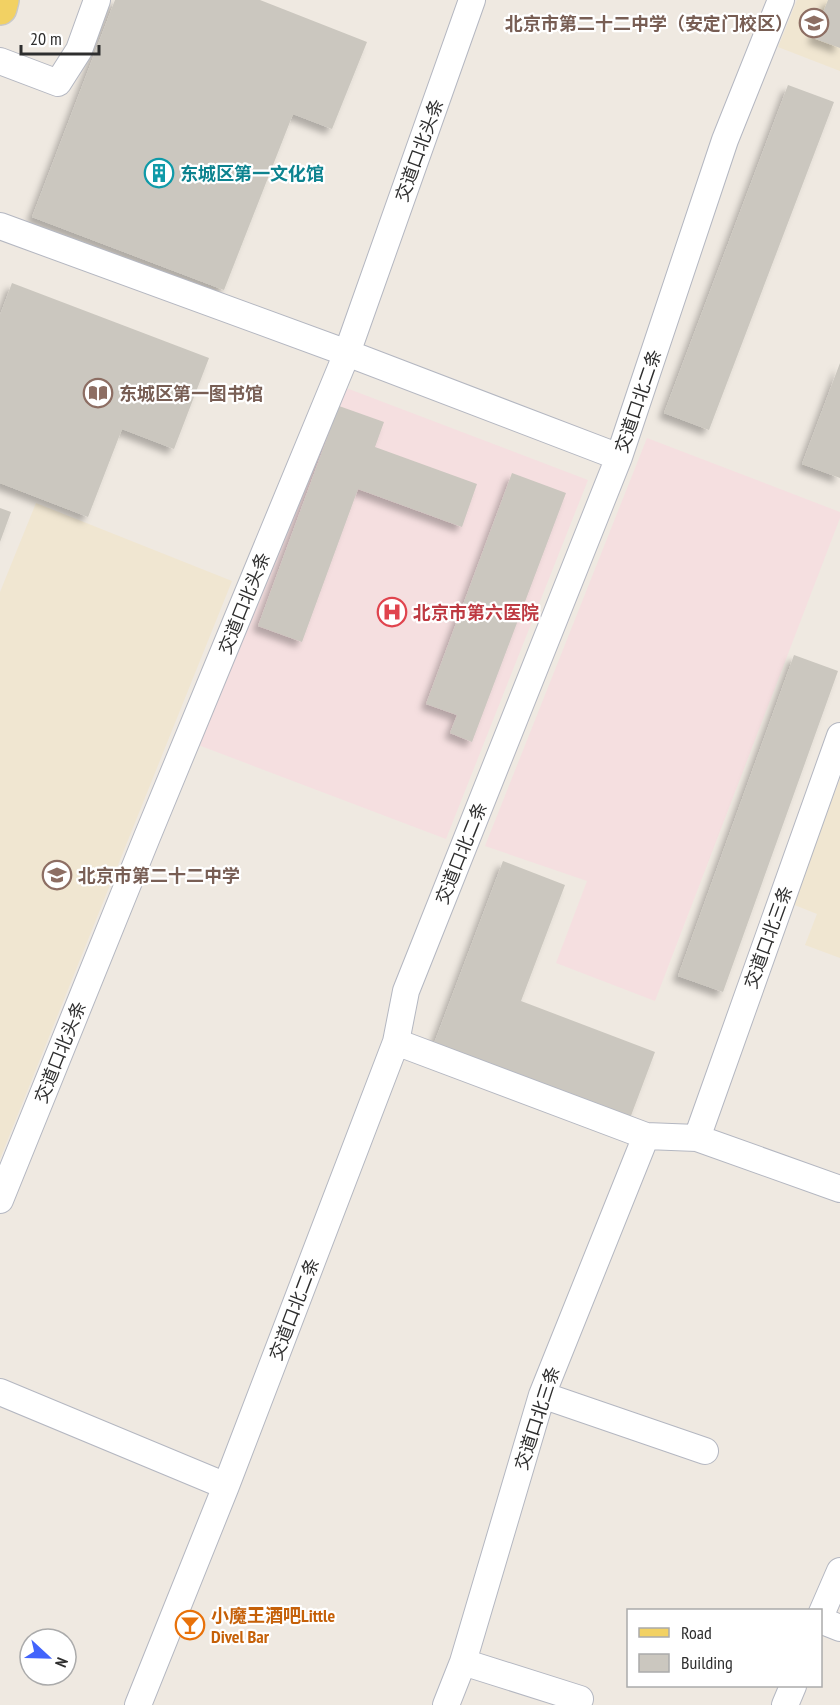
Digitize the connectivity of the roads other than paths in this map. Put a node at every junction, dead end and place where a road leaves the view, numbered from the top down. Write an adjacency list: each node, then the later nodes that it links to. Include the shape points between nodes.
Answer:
1 (2, 0): 5 (main road)
2 (97, 0): 6 (street, via 79,50 57,83)
3 (472, 0): 8 (street, 交道口北头条)
4 (781, 0): 9 (street, 交道口北二条, via 724,141)
5 (0, 8)
6 (0, 62)
7 (0, 226): 8 (street)
8 (347, 353): 9 (street); 15 (street, 交道口北头条)
9 (619, 458): 11 (street, 交道口北二条, via 406,991)
10 (840, 736): 13 (street, 交道口北三条)
11 (396, 1042): 12 (street); 19 (street, 交道口北二条)
12 (646, 1136): 13 (street); 17 (street, 交道口北三条)
13 (697, 1138): 14 (street)
14 (840, 1189)
15 (0, 1200)
16 (0, 1392): 19 (street)
17 (542, 1395): 18 (street); 24 (street, 交道口北三条)
18 (705, 1451)
19 (226, 1486): 27 (street, 交道口北二条)
20 (840, 1571): 21 (street)
21 (822, 1614)
22 (822, 1620): 23 (street)
23 (840, 1628)
24 (463, 1662): 26 (street); 28 (street, 交道口北三条)
25 (793, 1687): 29 (street)
26 (580, 1699)
27 (138, 1705)
28 (446, 1705)
29 (785, 1705)

